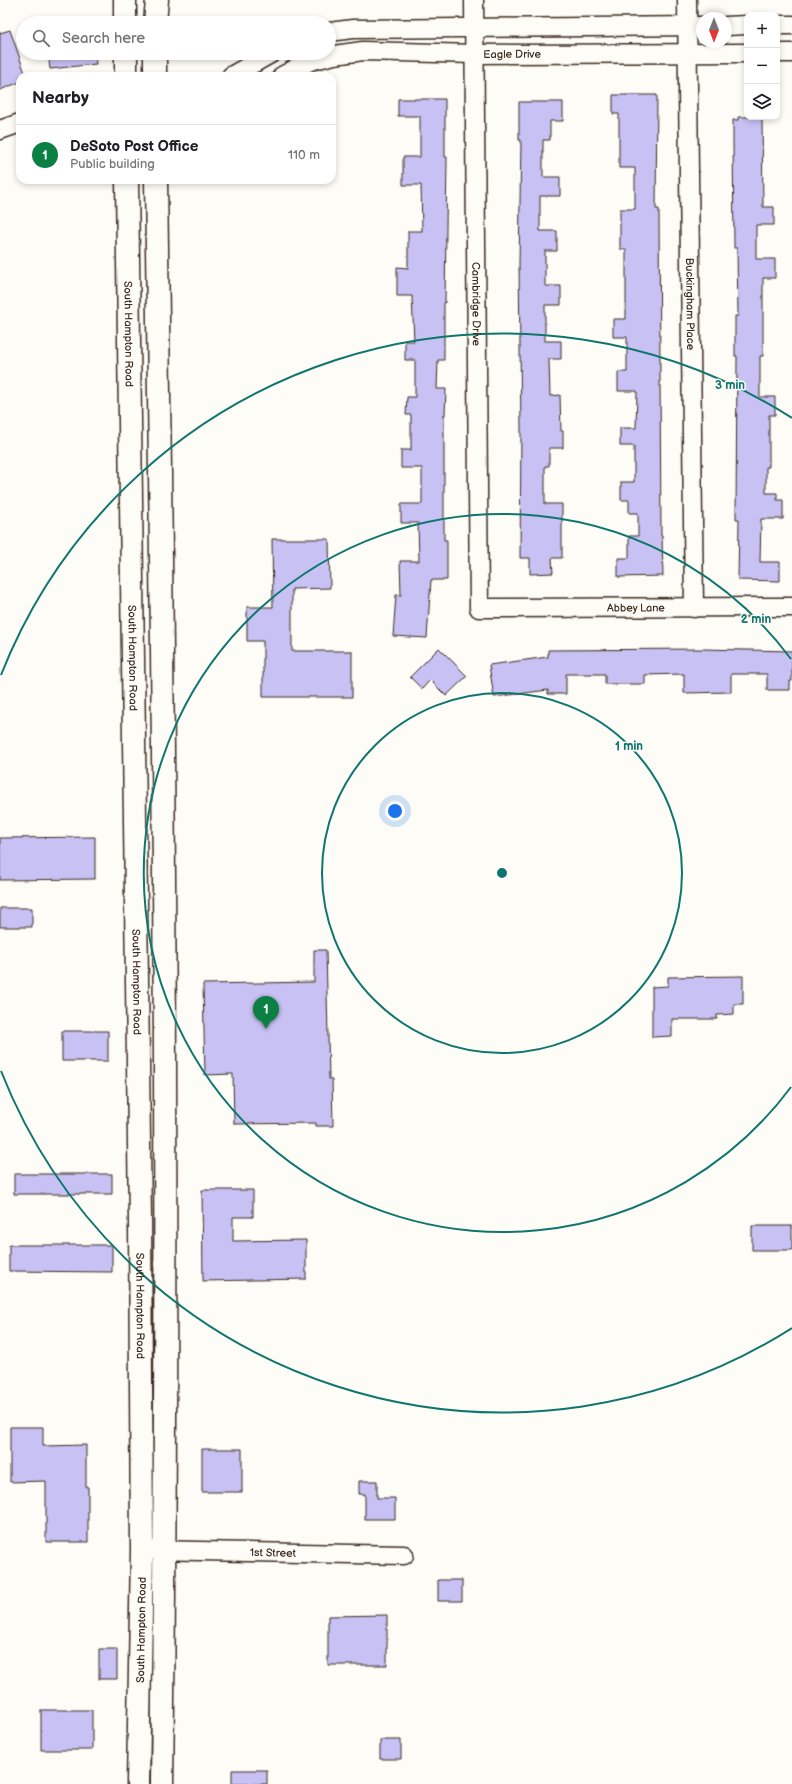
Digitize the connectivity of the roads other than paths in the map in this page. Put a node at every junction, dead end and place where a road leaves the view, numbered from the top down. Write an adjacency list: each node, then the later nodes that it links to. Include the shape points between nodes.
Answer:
1 (125, 0): 5 (main road)
2 (157, 0): 6 (main road)
3 (474, 0): 12 (street, Cambridge Drive)
4 (687, 0): 10 (street, Buckingham Place)
5 (125, 16)
6 (156, 16)
7 (744, 25): 11 (street)
8 (780, 25): 9 (street)
9 (792, 25)
10 (695, 26): 12 (street); 18 (street, Buckingham Place)
11 (732, 26)
12 (474, 28): 13 (street); 17 (street, Cambridge Drive)
13 (336, 31)
14 (744, 53): 18 (street, Eagle Drive)
15 (780, 53): 16 (street)
16 (792, 53)
17 (474, 54): 18 (street, Eagle Drive); 19 (street, Eagle Drive, via 363,51); 35 (street, Cambridge Drive)
18 (687, 54): 36 (street, Buckingham Place)
19 (336, 55)
20 (126, 60): 24 (main road)
21 (155, 60): 25 (main road)
22 (260, 60): 26 (street)
23 (314, 60): 27 (street, Eagle Drive)
24 (126, 72)
25 (155, 72)
26 (238, 72)
27 (289, 72)
28 (16, 124): 29 (street)
29 (0, 130)
30 (127, 184): 33 (main road, South Hampton Road)
31 (156, 184): 32 (main road, South Hampton Road)
32 (159, 422): 33 (main road); 38 (main road, South Hampton Road)
33 (129, 424): 37 (main road, South Hampton Road)
34 (792, 607): 36 (street, Abbey Lane)
35 (479, 608): 36 (street, Abbey Lane)
36 (694, 608)
37 (134, 752): 38 (main road); 40 (main road, South Hampton Road)
38 (162, 752): 39 (main road, South Hampton Road)
39 (163, 894): 40 (main road); 41 (main road, South Hampton Road)
40 (136, 895): 42 (main road, South Hampton Road)
41 (165, 1150): 42 (main road); 44 (main road, South Hampton Road)
42 (139, 1151): 43 (main road, South Hampton Road)
43 (140, 1285): 44 (main road); 45 (main road, South Hampton Road)
44 (165, 1285): 46 (main road, South Hampton Road)
45 (142, 1550): 46 (street, 1st Street); 48 (main road, South Hampton Road)
46 (165, 1551): 47 (street, 1st Street); 49 (main road, South Hampton Road)
47 (404, 1555)
48 (138, 1784)
49 (162, 1784)

